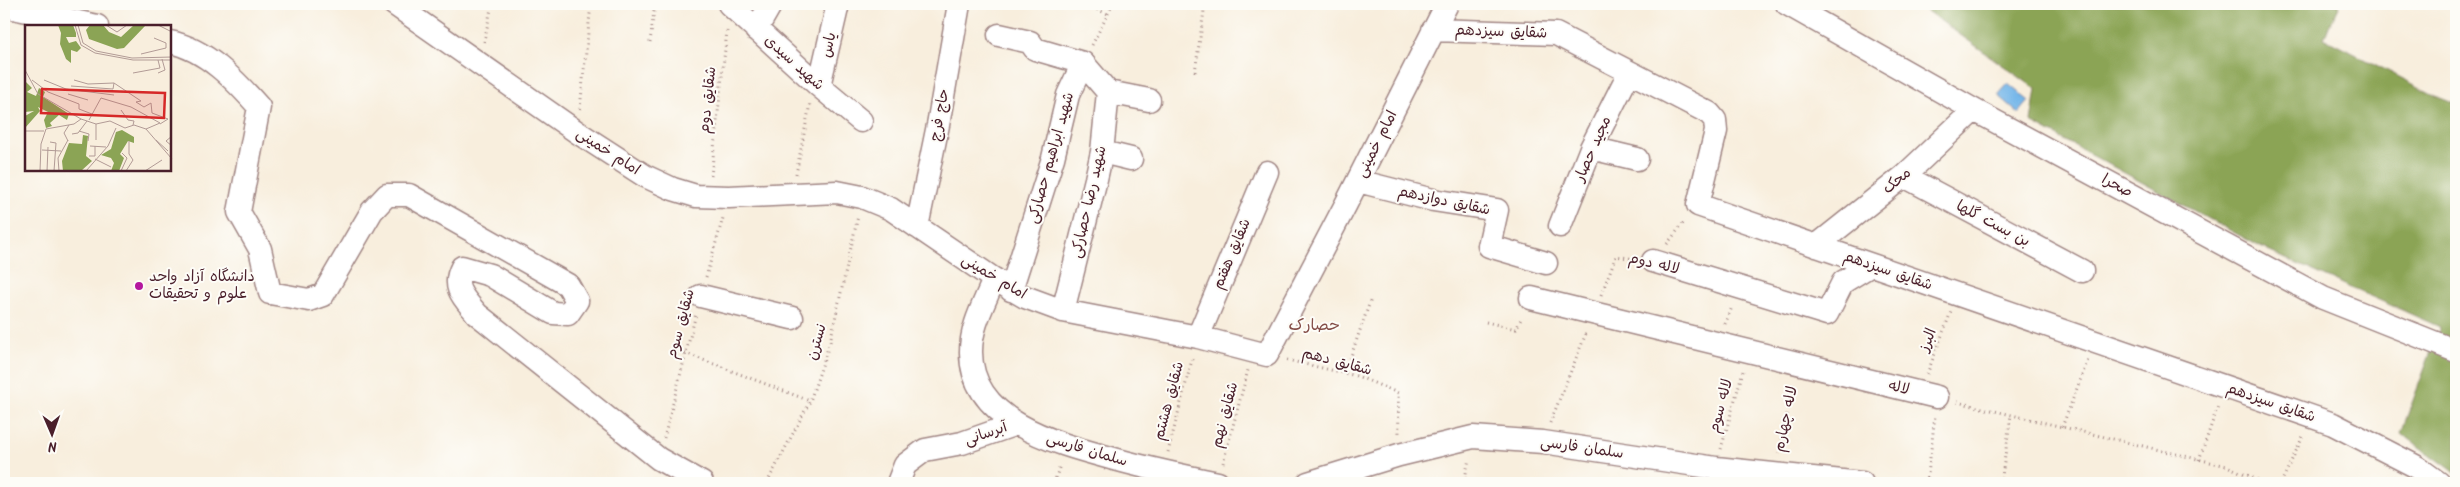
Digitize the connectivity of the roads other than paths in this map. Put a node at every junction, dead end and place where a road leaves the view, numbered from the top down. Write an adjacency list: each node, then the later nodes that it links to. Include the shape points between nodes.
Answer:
1 (394, 4): 29 (street, امام خمینی, via 577,132 673,190 719,197 837,192 862,197 891,209)
2 (771, 4): 10 (street)
3 (838, 4): 16 (street, یاس)
4 (959, 4): 29 (street, حاج فرج)
5 (1447, 4): 11 (street, امام خمینی)
6 (1787, 4): 19 (street, صحرا)
7 (729, 5): 10 (street, شهید سیدی)
8 (4, 6): 9 (street)
9 (92, 25)
10 (756, 30): 16 (street, شهید سیدی)
11 (1433, 30): 15 (street, شقایق سیزدهم, via 1556,34); 27 (street, امام خمینی)
12 (998, 34): 14 (street, via 1030,42 1035,49)
13 (171, 42): 44 (street, via 185,45 234,79 259,107 239,212 260,249 270,293 309,300 323,294 372,211 388,194 409,195 568,285 577,301 568,314 553,313 490,275 462,267 456,277 459,291 477,314 659,458)
14 (1083, 63): 17 (street); 35 (street, شهید ابراهیم حصارکی, via 1043,155)
15 (1629, 73): 21 (street, مجید حصار); 30 (street, شقایق سیزدهم, via 1709,113 1715,120 1716,131 1698,205)
16 (817, 84): 20 (street, شهید سیدی)
17 (1108, 92): 18 (street); 22 (street, شهید رضا حصارکی)
18 (1149, 100)
19 (1974, 110): 26 (street, محک); 41 (street, صحرا, via 2323,298)
20 (861, 121)
21 (1591, 148): 23 (street); 28 (street, مجید حصار)
22 (1102, 152): 24 (street); 38 (street, شهید رضا حصارکی)
23 (1637, 159)
24 (1132, 160)
25 (1267, 172): 40 (street, شقایق هفتم)
26 (1904, 176): 30 (street, محک); 34 (street, بن بست گلها)
27 (1358, 181): 32 (street, شقایق دوازدهم, via 1433,200 1497,210 1489,246); 40 (street, امام خمینی, via 1260,354)
28 (1560, 226)
29 (917, 227): 35 (street, امام خمینی)
30 (1816, 246): 33 (street, شقایق سیزدهم)
31 (1653, 261): 33 (street, لاله دوم, via 1826,314 1843,282)
32 (1546, 263)
33 (1871, 264): 49 (street, شقایق سیزدهم, via 2333,424 2417,467)
34 (2082, 272)
35 (1002, 284): 38 (street, امام خمینی); 43 (street, آبرسانی, via 972,335 970,353 976,379 987,397)
36 (701, 296): 39 (street)
37 (1532, 298): 42 (street, لاله)
38 (1063, 311): 40 (street, امام خمینی)
39 (792, 318)
40 (1198, 337)
41 (2456, 351)
42 (1928, 395)
43 (1016, 424): 45 (street, آبرسانی, via 962,443 925,450 905,464); 46 (street, سلمان فارسی, via 1066,446)
44 (702, 483)
45 (898, 483)
46 (1218, 483)
47 (1308, 483): 48 (street, سلمان فارسی, via 1399,455 1473,437 1543,442 1716,468)
48 (1862, 483)
49 (2439, 483)

